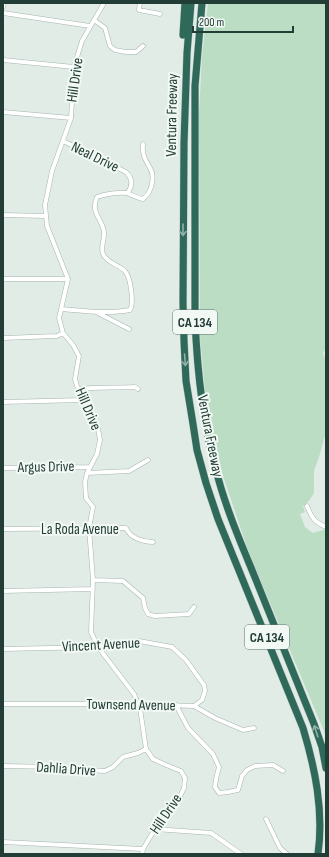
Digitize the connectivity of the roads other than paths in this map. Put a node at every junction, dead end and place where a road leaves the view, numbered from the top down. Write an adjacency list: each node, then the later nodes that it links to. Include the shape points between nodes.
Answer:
1 (4, 3): 8 (street)
2 (104, 3): 11 (street, Hill Drive)
3 (140, 3): 10 (street, via 139,10)
4 (185, 3): 14 (highway, via 183,36)
5 (191, 3): 14 (highway, Ventura Freeway / CA 134)
6 (196, 3): 21 (highway, via 190,69 188,183); 50 (highway, via 191,102 191,332 194,379 200,419 218,494 268,619)
7 (202, 3): 50 (highway, Ventura Freeway / CA 134, via 195,86 195,310 198,380 210,447 223,495)
8 (3, 7)
9 (3, 13): 12 (street)
10 (160, 14)
11 (94, 20): 12 (street, Hill Drive); 13 (street, via 105,28 110,46 115,50 136,52)
12 (90, 26): 16 (street, Hill Drive)
13 (143, 46)
14 (187, 53): 21 (highway, Ventura Freeway / CA 134)
15 (3, 60): 16 (street)
16 (74, 67): 18 (street, Hill Drive)
17 (3, 112): 18 (street)
18 (71, 118): 19 (street, Hill Drive)
19 (63, 141): 22 (street, Neal Drive, via 126,172 132,182); 24 (street, Hill Drive, via 52,171 45,205)
20 (143, 144): 22 (street, via 143,153 153,178 149,193 143,199)
21 (184, 191): 36 (highway, Ventura Freeway / CA 134, one-way to 36, via 184,341 186,381)
22 (127, 193): 28 (street, via 97,196 95,208 104,232 102,253 125,271 130,280 132,306 130,310)
23 (3, 215): 24 (street)
24 (46, 216): 26 (street, Hill Drive, via 47,226)
25 (3, 279): 26 (street)
26 (68, 279): 27 (street, Hill Drive)
27 (61, 309): 28 (street); 30 (street, Hill Drive, via 59,318)
28 (96, 312): 29 (street)
29 (129, 329)
30 (63, 333): 31 (street, via 57,336); 32 (street, Hill Drive, via 80,356 75,379)
31 (3, 338)
32 (79, 389): 33 (street); 34 (street, Hill Drive)
33 (138, 389)
34 (83, 400): 35 (street); 38 (street, Hill Drive, via 98,428 100,440 97,454)
35 (3, 402)
36 (193, 424): 68 (highway, Ventura Freeway / CA 134, via 197,450 218,519 303,728 318,794); 69 (highway, via 197,430 223,521 312,742 320,779)
37 (148, 460): 40 (street, Argus Drive, via 129,471)
38 (90, 467): 39 (street, Argus Drive); 40 (street, Hill Drive)
39 (3, 468)
40 (87, 473): 43 (street, Hill Drive, via 86,498 93,506)
41 (307, 506): 42 (street, via 314,519)
42 (326, 527)
43 (89, 528): 44 (street, La Roda Avenue); 45 (street, La Roda Avenue, via 126,528 132,536); 46 (street, Hill Drive)
44 (3, 529)
45 (153, 542)
46 (93, 580): 47 (street, Hill Drive); 49 (street, via 123,581 143,598 148,614 155,616 189,614)
47 (93, 589): 48 (street); 51 (street, Hill Drive, via 92,632)
48 (3, 591)
49 (194, 606)
50 (275, 628): 60 (highway, Ventura Freeway / CA 134, one-way to 50, via 314,724)
51 (98, 647): 52 (street, Vincent Avenue); 54 (street, Hill Drive, via 134,694); 56 (street, Vincent Avenue, via 140,641 172,647 186,660 204,685 202,700)
52 (3, 649)
53 (3, 704): 54 (street, Townsend Avenue)
54 (138, 704): 55 (street, Townsend Avenue); 58 (street, Hill Drive)
55 (176, 705): 56 (street, Townsend Avenue); 61 (street, via 188,728 213,754 219,768 215,787 219,792 238,790 242,776 254,766 273,765)
56 (194, 706): 57 (street, Townsend Avenue, via 243,730)
57 (254, 728)
58 (146, 749): 59 (street, Dahlia Drive, via 123,757 105,771); 63 (street, Hill Drive, via 153,759 181,771 185,778 177,804)
59 (3, 766)
60 (326, 768)
61 (283, 771)
62 (266, 819): 67 (street, via 280,848)
63 (155, 829): 65 (street, Hill Drive); 66 (street, via 212,833)
64 (3, 842): 65 (street)
65 (142, 852)
66 (241, 854)
67 (287, 854)
68 (318, 854)
69 (322, 854)

